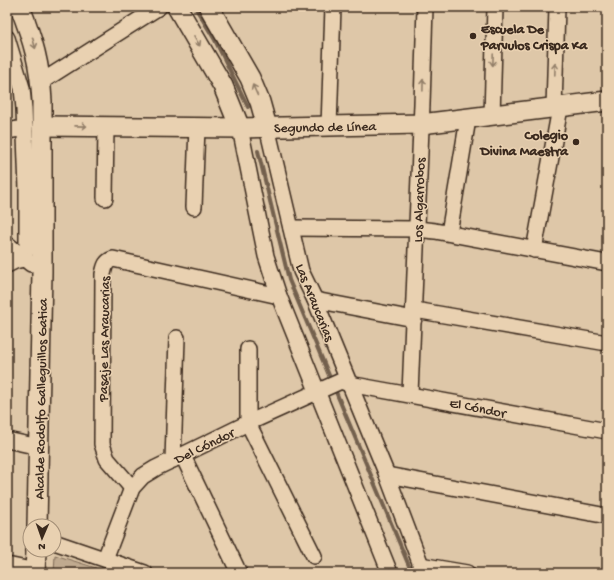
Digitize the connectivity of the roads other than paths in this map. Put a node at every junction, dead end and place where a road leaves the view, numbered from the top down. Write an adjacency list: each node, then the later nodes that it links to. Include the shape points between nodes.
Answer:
1 (20, 7): 10 (street, Alcalde Rodolfo Galleguillos Gatica, one-way to 10, via 32,37)
2 (160, 7): 10 (street)
3 (177, 7): 21 (street, one-way to 21, via 222,86)
4 (209, 7): 19 (street, Las Araucarias, one-way to 4, via 250,78)
5 (333, 7): 20 (street)
6 (424, 7): 15 (street, Los Algarrobos, one-way to 6)
7 (495, 7): 13 (street, one-way to 13)
8 (557, 7): 12 (street, one-way to 8)
9 (7, 38): 16 (street, Alcalde Rodolfo Galleguillos Gatica)
10 (41, 82): 16 (street, Alcalde Rodolfo Galleguillos Gatica)
11 (607, 101): 12 (street, Segundo de Línea)
12 (557, 108): 13 (street, Segundo de Línea); 29 (street)
13 (492, 116): 14 (street, Segundo de Línea)
14 (468, 119): 15 (street, Segundo de Línea); 27 (street)
15 (421, 124): 20 (street, Segundo de Línea); 26 (street, Los Algarrobos)
16 (34, 127): 17 (street, Segundo de Línea, one-way to 17); 22 (street); 30 (street, Alcalde Rodolfo Galleguillos Gatica, via 27,189 27,247); 33 (street, Alcalde Rodolfo Galleguillos Gatica)
17 (106, 127): 18 (street, Segundo de Línea); 23 (street)
18 (197, 127): 21 (street, Segundo de Línea); 24 (street)
19 (267, 127): 20 (street, Segundo de Línea); 21 (street, Segundo de Línea); 25 (street, Las Araucarias)
20 (329, 127)
21 (240, 128): 34 (street, via 266,256)
22 (7, 131)
23 (105, 198)
24 (194, 207)
25 (291, 228): 26 (street); 35 (street, Las Araucarias, via 301,271)
26 (417, 229): 27 (street); 36 (street, Los Algarrobos)
27 (449, 233): 29 (street)
28 (7, 244): 30 (street)
29 (534, 250): 31 (street)
30 (24, 259): 32 (street); 33 (street)
31 (607, 263)
32 (7, 265)
33 (42, 272): 46 (street, Alcalde Rodolfo Galleguillos Gatica)
34 (280, 296): 41 (street); 49 (street, Pasaje Las Araucarias, via 113,259 108,261 103,274 102,444 107,459)
35 (315, 300): 36 (street); 40 (street, Las Araucarias)
36 (414, 314): 38 (street); 42 (street, Los Algarrobos)
37 (177, 338): 47 (street)
38 (607, 343)
39 (248, 349): 43 (street)
40 (345, 382): 41 (street, Del Cóndor); 42 (street, El Cóndor); 48 (street, Las Araucarias)
41 (321, 390): 43 (street, Del Cóndor); 61 (street)
42 (410, 394): 44 (street, El Cóndor)
43 (248, 423): 47 (street, Del Cóndor); 53 (street)
44 (607, 431)
45 (7, 440): 46 (street)
46 (40, 447): 51 (street, Alcalde Rodolfo Galleguillos Gatica)
47 (178, 458): 49 (street, Del Cóndor, via 143,476); 60 (street)
48 (388, 475): 50 (street); 57 (street, Las Araucarias)
49 (132, 488): 55 (street, Del Cóndor)
50 (607, 516)
51 (37, 518)
52 (62, 545): 55 (street)
53 (314, 556)
54 (36, 558): 58 (street)
55 (105, 559): 59 (street)
56 (7, 565): 58 (street)
57 (422, 569): 62 (street)
58 (36, 572)
59 (145, 573)
60 (239, 573)
61 (390, 573)
62 (467, 573)

